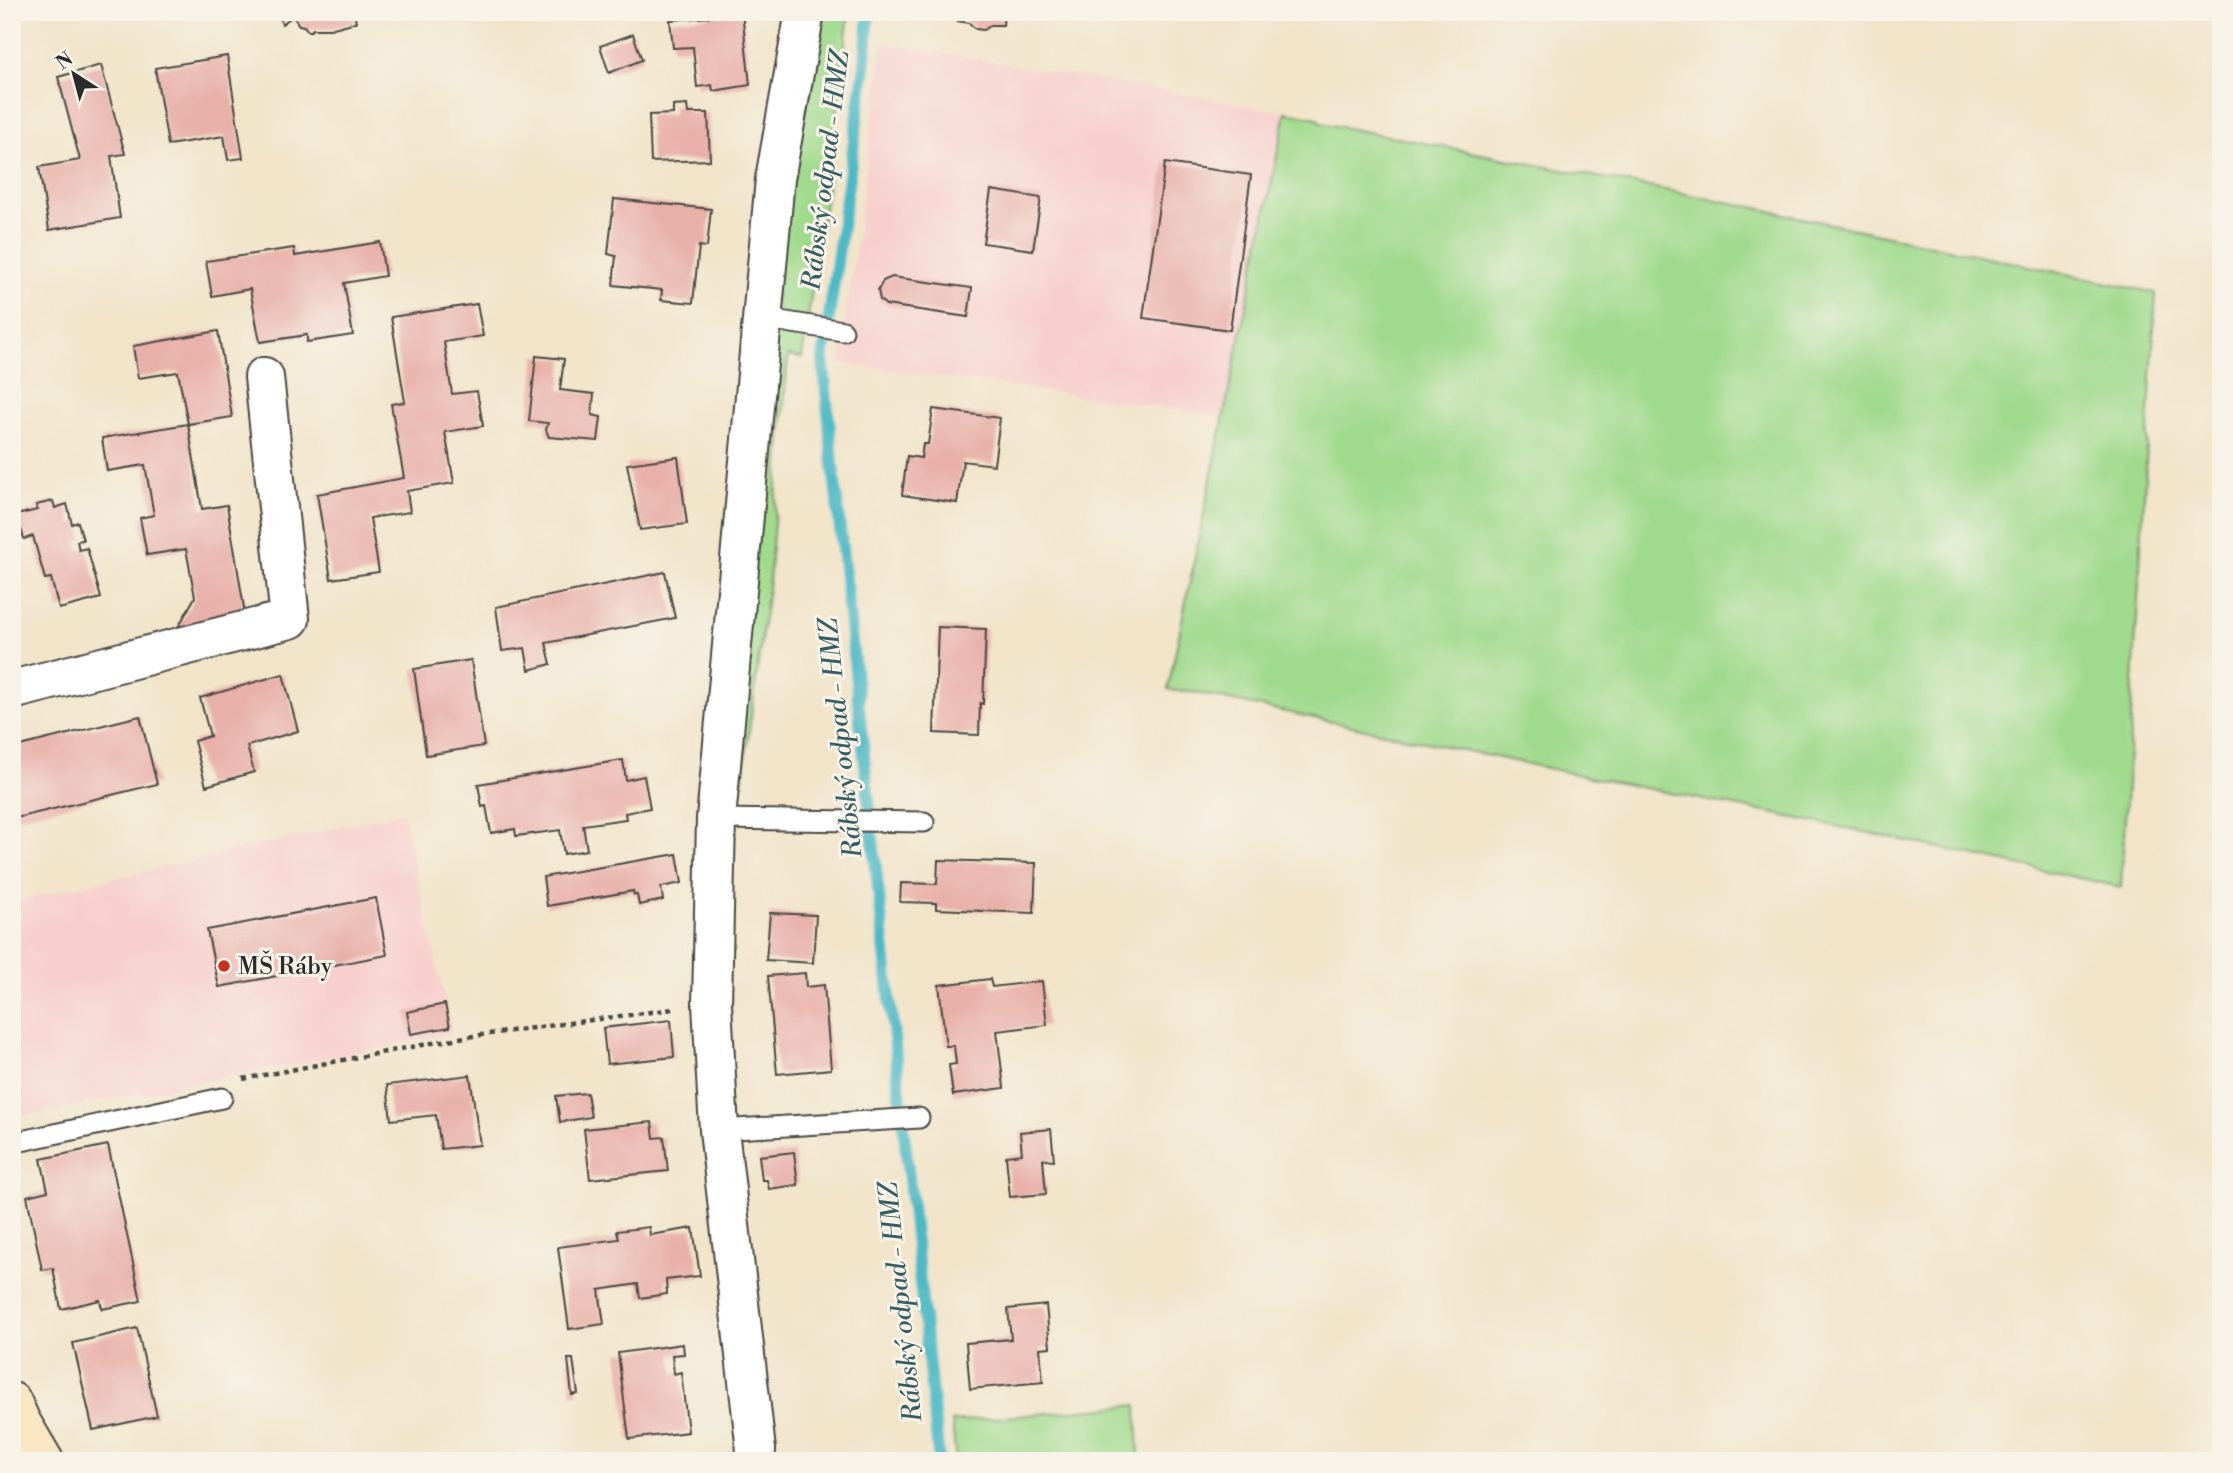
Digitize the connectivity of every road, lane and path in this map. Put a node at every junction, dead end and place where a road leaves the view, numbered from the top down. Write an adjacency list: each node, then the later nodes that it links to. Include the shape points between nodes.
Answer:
1 (805, 12): 2 (street, via 775,179)
2 (761, 318): 3 (lane); 6 (street)
3 (843, 331)
4 (264, 377): 5 (street, via 290,619)
5 (12, 690)
6 (716, 819): 7 (lane); 8 (street)
7 (924, 822)
8 (712, 1004): 10 (path, via 459,1038 218,1083); 12 (street)
9 (222, 1098): 10 (lane)
10 (196, 1102): 13 (lane)
11 (919, 1118): 12 (lane)
12 (719, 1130): 16 (street)
13 (12, 1143)
14 (12, 1402): 15 (street)
15 (44, 1461)
16 (754, 1461)

